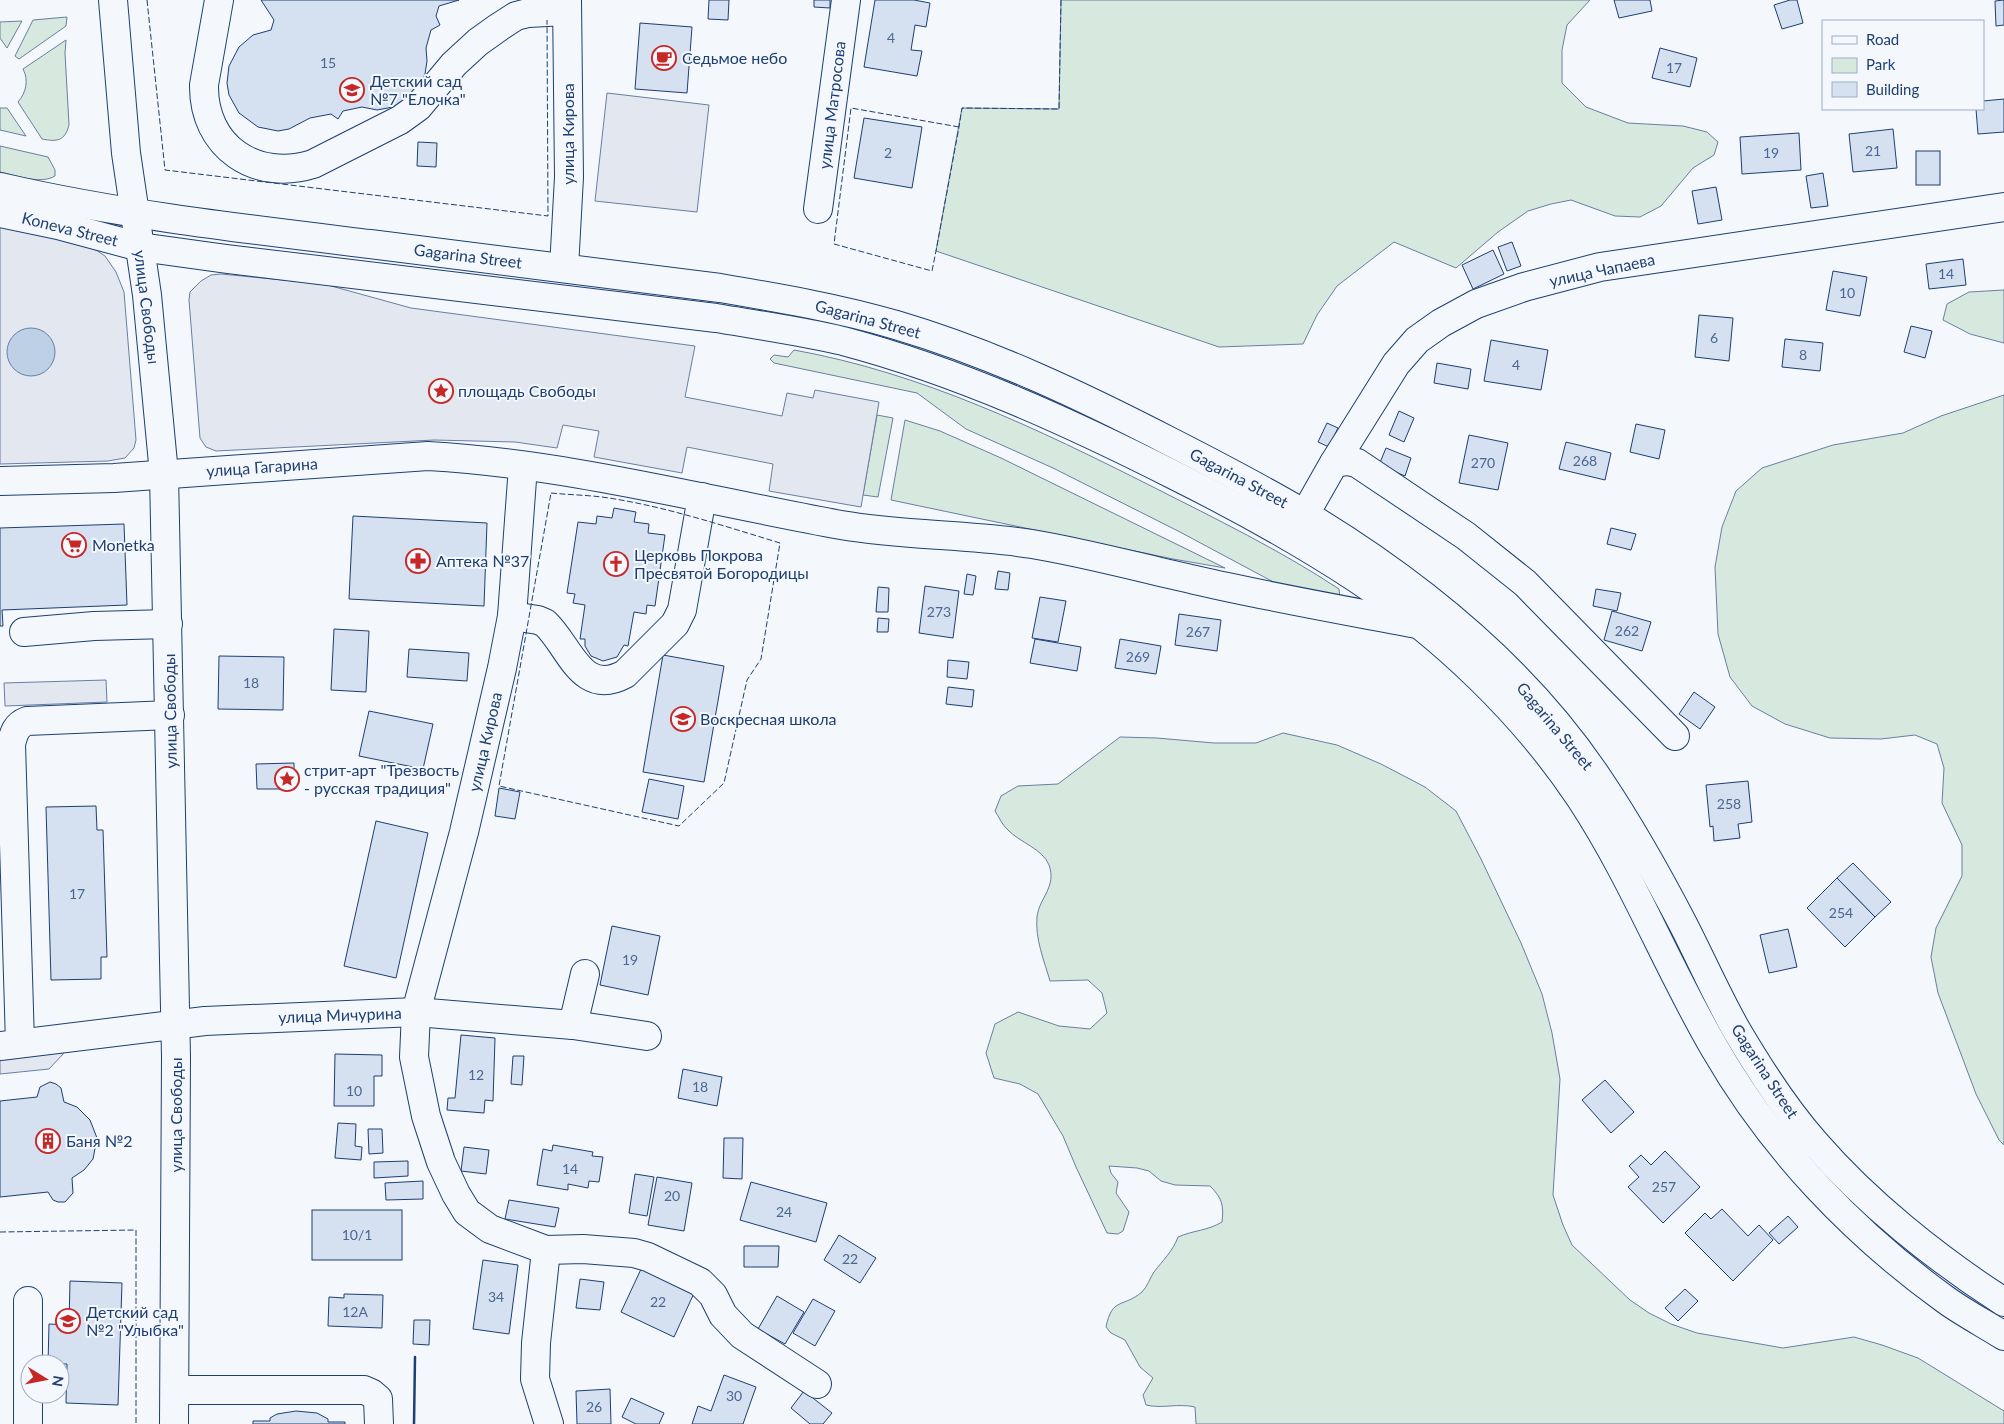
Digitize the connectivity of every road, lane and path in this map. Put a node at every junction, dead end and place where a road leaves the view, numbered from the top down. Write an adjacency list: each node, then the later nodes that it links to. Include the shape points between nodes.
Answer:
1 (114, 0): 9 (main road, улица Свободы, via 126,153)
2 (219, 0): 4 (main road, via 204,85 207,116 220,140 231,150 255,164 278,169 313,164 400,120 418,107 454,64 478,42 516,16)
3 (846, 0): 7 (main road, улица Матросова)
4 (567, 5): 11 (main road, улица Кирова, via 569,177)
5 (0, 187): 9 (main road, Koneva Street)
6 (2004, 207): 12 (main road, улица Чапаева, via 1600,267 1524,287 1476,304 1417,340 1396,364)
7 (818, 209)
8 (0, 213): 10 (main road, Koneva Street)
9 (135, 214): 10 (main road, улица Свободы); 11 (main road, Gagarina Street)
10 (140, 247): 14 (main road, улица Свободы, via 153,344); 20 (main road, Gagarina Street, via 716,318 796,331 888,354 1046,412 1214,496 1291,538 1358,580)
11 (564, 268): 17 (main road, Gagarina Street, via 792,300 898,326 1009,365 1055,385 1166,439)
12 (1334, 463): 17 (main road, улица Чапаева); 23 (main road, via 1358,463 1466,536 1519,578)
13 (523, 466): 14 (main road, улица Гагарина, via 428,456); 16 (main road, улица Гагарина, via 626,481); 18 (main road, улица Кирова)
14 (164, 474): 15 (main road, улица Гагарина); 19 (main road, улица Свободы)
15 (0, 481)
16 (702, 497): 18 (main road, via 682,610 675,624 625,674 604,681 593,679 584,674 545,623); 20 (main road, улица Гагарина, via 846,526 1035,545 1271,597)
17 (1305, 514): 32 (main road, Gagarina Street, via 1375,559 1433,603 1464,628 1530,692 1599,779 1634,835 1736,1029 1785,1105 1846,1176 1892,1218 1961,1275)
18 (512, 616): 25 (main road, улица Кирова, via 464,832)
19 (168, 624): 21 (main road); 22 (main road, улица Свободы)
20 (1417, 624): 33 (main road, Gagarina Street, via 1512,712 1578,795 1613,849 1715,1051 1794,1162 1875,1242 1947,1301)
21 (24, 632)
22 (170, 715): 26 (main road, улица Свободы); 29 (main road, via 27,721 15,731 11,744)
23 (1675, 736)
24 (585, 974): 27 (main road)
25 (416, 1012): 26 (main road, улица Мичурина); 27 (main road); 30 (main road, улица Мичурина, via 414,1057 426,1116 441,1162 456,1194 467,1212 490,1229)
26 (175, 1023): 29 (main road, улица Мичурина); 35 (main road, улица Свободы)
27 (573, 1025): 28 (main road)
28 (647, 1036)
29 (10, 1045)
30 (546, 1250): 34 (main road, via 634,1253 700,1282 742,1335); 39 (main road, via 535,1380)
31 (28, 1301): 36 (main road)
32 (2004, 1302)
33 (2004, 1336)
34 (817, 1384)
35 (175, 1390): 37 (main road, улица Свободы); 38 (main road, via 364,1390 378,1399)
36 (28, 1424)
37 (174, 1424)
38 (379, 1424)
39 (549, 1424)

